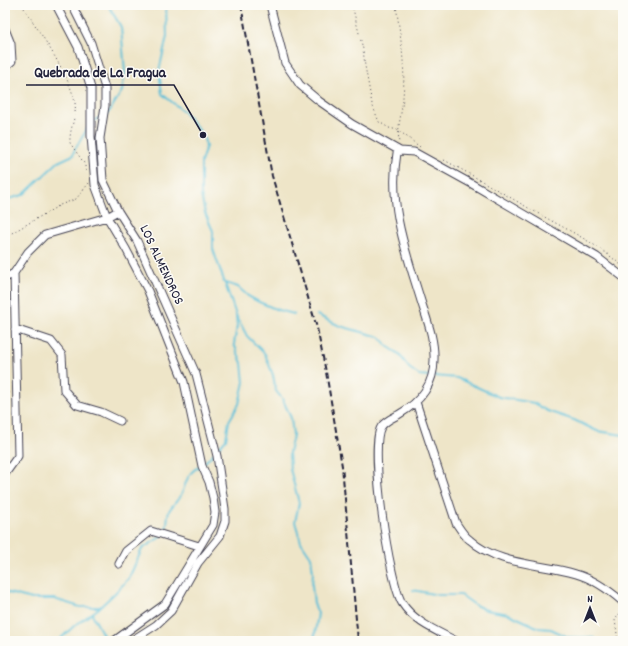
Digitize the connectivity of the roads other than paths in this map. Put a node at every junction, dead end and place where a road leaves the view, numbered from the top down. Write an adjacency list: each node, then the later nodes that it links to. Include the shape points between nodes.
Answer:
1 (56, 5): 8 (street, LOS ALMENDROS, via 78,47 91,88 92,183)
2 (72, 5): 7 (street, LOS ALMENDROS, via 91,43 103,82 106,100 100,138 102,171 109,194)
3 (270, 5): 6 (street, via 285,63 300,85 352,124)
4 (5, 29): 5 (street, via 11,44 12,61)
5 (5, 67)
6 (400, 151): 9 (street, via 414,152 597,257); 14 (street, via 397,153 394,181 396,215 434,348 431,378 424,393)
7 (118, 211): 8 (street); 18 (street, LOS ALMENDROS, via 137,241 196,374 217,456 225,509 224,526)
8 (107, 216): 10 (street, via 45,235 28,252); 17 (street, LOS ALMENDROS, via 148,291 184,382 202,466 213,498 213,525)
9 (620, 267): 11 (street)
10 (14, 273): 12 (street); 13 (street)
11 (623, 277)
12 (5, 278)
13 (15, 329): 15 (street, via 51,341 62,355 64,390 77,405); 16 (street, via 18,456)
14 (416, 402): 21 (street, via 456,523 469,540 492,555 510,561 576,574 593,580); 24 (street, via 385,423 378,434 386,541 391,570 402,602 421,622)
15 (120, 421)
16 (5, 474)
17 (206, 536): 18 (street); 19 (street, LOS ALMENDROS)
18 (217, 540): 23 (street, LOS ALMENDROS, via 198,563 171,611 156,625)
19 (199, 546): 20 (street, via 151,531 126,551); 22 (street, LOS ALMENDROS, via 165,604)
20 (118, 564)
21 (623, 602)
22 (114, 641)
23 (131, 641)
24 (456, 641)

